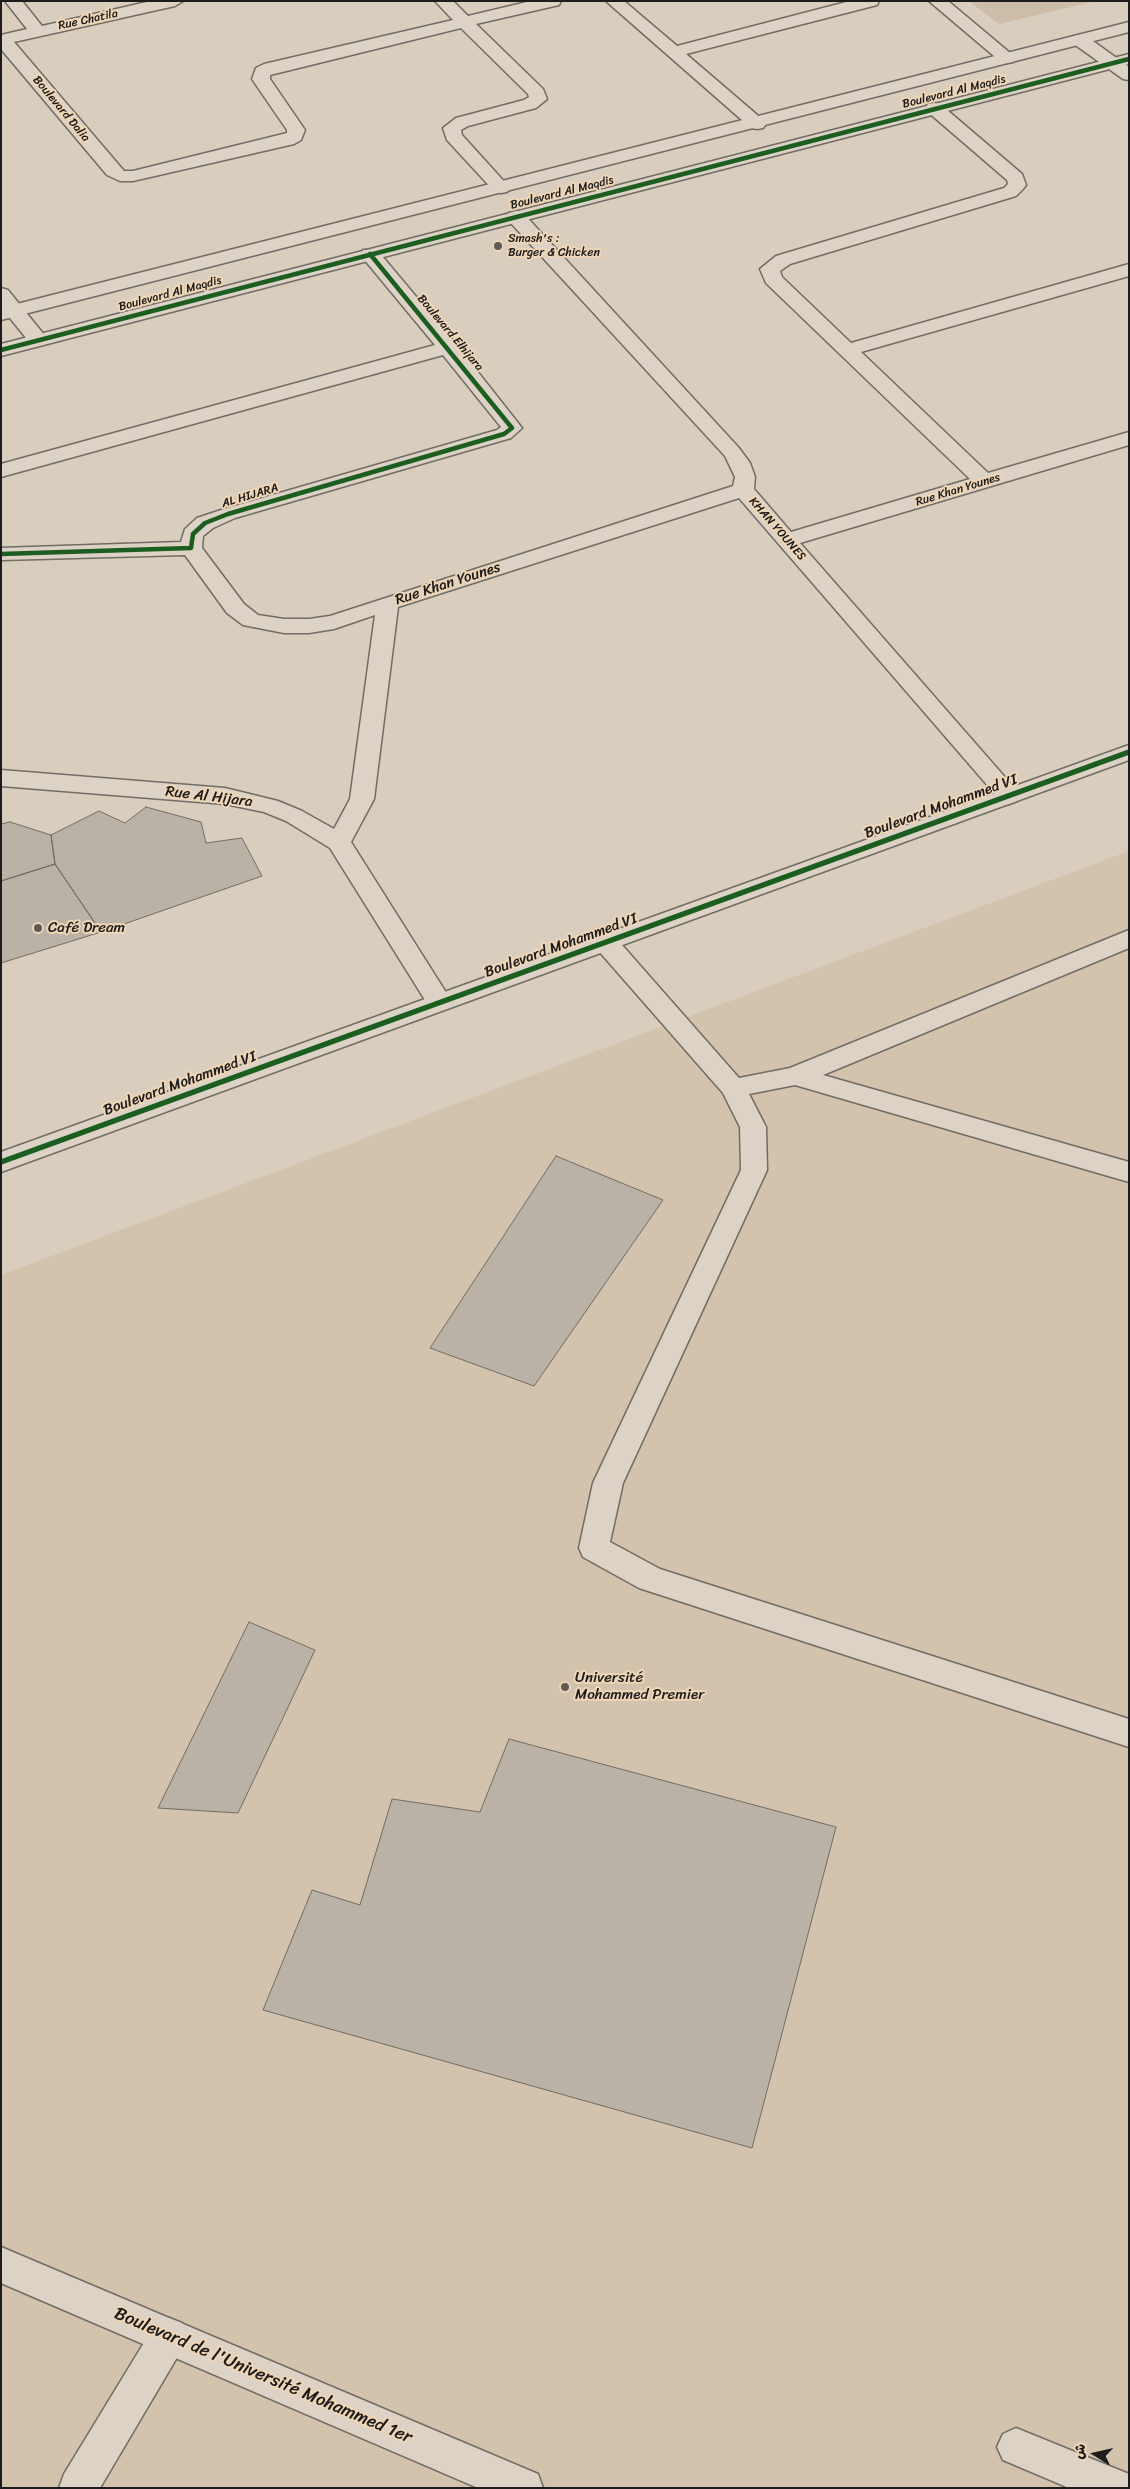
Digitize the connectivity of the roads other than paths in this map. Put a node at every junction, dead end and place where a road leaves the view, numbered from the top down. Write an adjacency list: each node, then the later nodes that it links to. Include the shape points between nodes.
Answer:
1 (13, 1): 10 (street)
2 (175, 1): 10 (street, Rue Chatila)
3 (443, 1): 8 (street)
4 (553, 1): 8 (street)
5 (614, 1): 13 (street)
6 (871, 1): 13 (street)
7 (937, 1): 14 (street)
8 (466, 22): 11 (street, Boulevard Dalia, via 270,68 262,72 261,79 296,130 295,136 133,176 120,176); 19 (street, via 537,93 538,99 530,104 462,122 452,128 453,136)
9 (1129, 28): 12 (street, Boulevard Al Maqdis)
10 (38, 31): 11 (street, Rue Chatila)
11 (2, 40)
12 (1080, 40): 14 (street, Boulevard Al Maqdis); 15 (street)
13 (674, 52): 18 (street)
14 (1008, 58): 18 (street, Boulevard Al Maqdis)
15 (1120, 61): 16 (street); 17 (street, Boulevard Al Maqdis)
16 (1129, 75)
17 (934, 108): 20 (street, Boulevard Al Maqdis); 28 (street, via 1016,178 1017,185 1010,192 783,260 770,269 773,279)
18 (757, 124): 19 (street, Boulevard Al Maqdis)
19 (501, 188): 24 (street, Boulevard Al Maqdis)
20 (516, 217): 21 (street, Boulevard Al Maqdis); 33 (street, KHAN YOUNES, via 732,452 745,477)
21 (370, 254): 25 (street, Boulevard Al Maqdis); 26 (street, Boulevard Elhijara)
22 (1129, 270): 28 (street)
23 (1, 294): 24 (street)
24 (8, 313): 25 (street)
25 (38, 340): 27 (street, Boulevard Al Maqdis)
26 (448, 347): 29 (street, Boulevard Elhijara); 31 (street)
27 (1, 350)
28 (847, 350): 32 (street)
29 (512, 428): 35 (street, AL HIJARA, via 504,434 228,514 205,523 193,534)
30 (1129, 438): 32 (street, Rue Khan Younes)
31 (1, 471)
32 (985, 482): 34 (street, Rue Khan Younes)
33 (743, 490): 34 (street, KHAN YOUNES); 37 (street, Rue Khan Younes)
34 (787, 540): 40 (street, KHAN YOUNES)
35 (191, 548): 36 (street); 37 (street, via 235,608 251,620 284,626 308,626 334,622)
36 (1, 554)
37 (388, 603): 41 (street, Rue Khan Younes, via 362,799)
38 (1129, 752): 40 (street, Boulevard Mohammed VI)
39 (1, 778): 41 (street, Rue Al Hijara, via 225,796 270,806)
40 (1009, 796): 43 (street, Boulevard Mohammed VI)
41 (339, 842): 44 (street, Rue Al Hijara)
42 (1129, 938): 45 (street)
43 (606, 943): 44 (street, Boulevard Mohammed VI); 46 (street)
44 (439, 1002): 47 (street, Boulevard Mohammed VI)
45 (795, 1076): 46 (street); 48 (street)
46 (733, 1088): 49 (street, via 753,1126 754,1170 608,1483 594,1548 650,1579)
47 (1, 1162)
48 (1129, 1172)
49 (1129, 1732)
50 (1, 2265): 51 (street, Boulevard de l'Université Mohammed 1er)
51 (169, 2336): 53 (street); 54 (street, Boulevard de l'Université Mohammed 1er)
52 (1016, 2447): 55 (street)
53 (78, 2488)
54 (524, 2488)
55 (1116, 2488)

